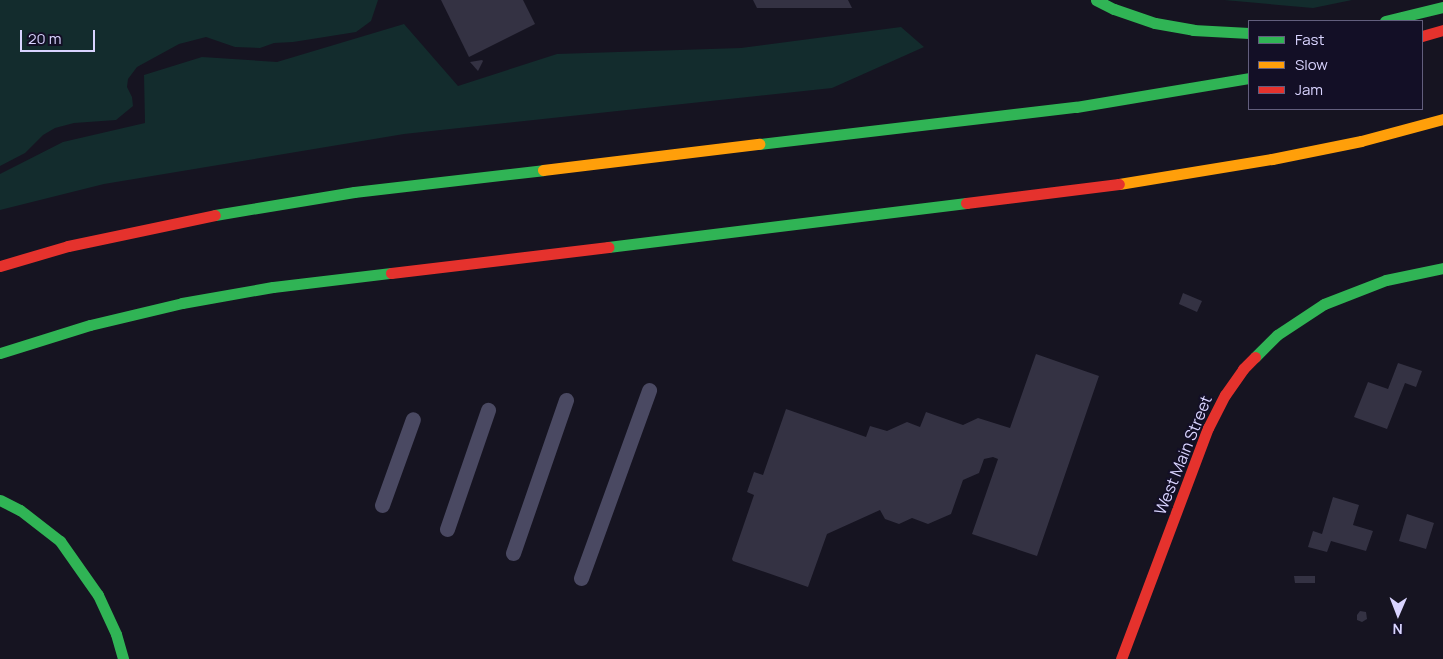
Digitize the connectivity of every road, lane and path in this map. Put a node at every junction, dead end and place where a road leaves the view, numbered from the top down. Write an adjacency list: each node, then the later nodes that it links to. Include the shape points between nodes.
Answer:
1 (1096, 0): 5 (main road, via 1155,24 1193,30)
2 (1443, 7): 3 (main road)
3 (1389, 20)
4 (1443, 30): 6 (main road)
5 (1248, 32)
6 (1423, 36)
7 (1248, 78): 9 (main road, via 1076,107 354,192 260,206 105,238)
8 (1443, 120): 11 (main road, via 1361,141 1170,177 273,287 182,303 90,325)
9 (0, 266)
10 (1443, 268): 24 (main road, West Main Street, via 1386,280 1324,304 1277,335 1242,369 1208,428)
11 (0, 353)
12 (649, 390): 21 (lane)
13 (566, 400): 20 (lane)
14 (488, 410): 18 (lane)
15 (413, 419): 17 (lane)
16 (0, 500): 19 (main road, via 20,510)
17 (382, 506)
18 (447, 529)
19 (60, 541): 22 (main road, via 94,598); 23 (main road, via 98,595 116,634)
20 (514, 553)
21 (581, 578)
22 (106, 640)
23 (123, 659)
24 (1121, 659)

